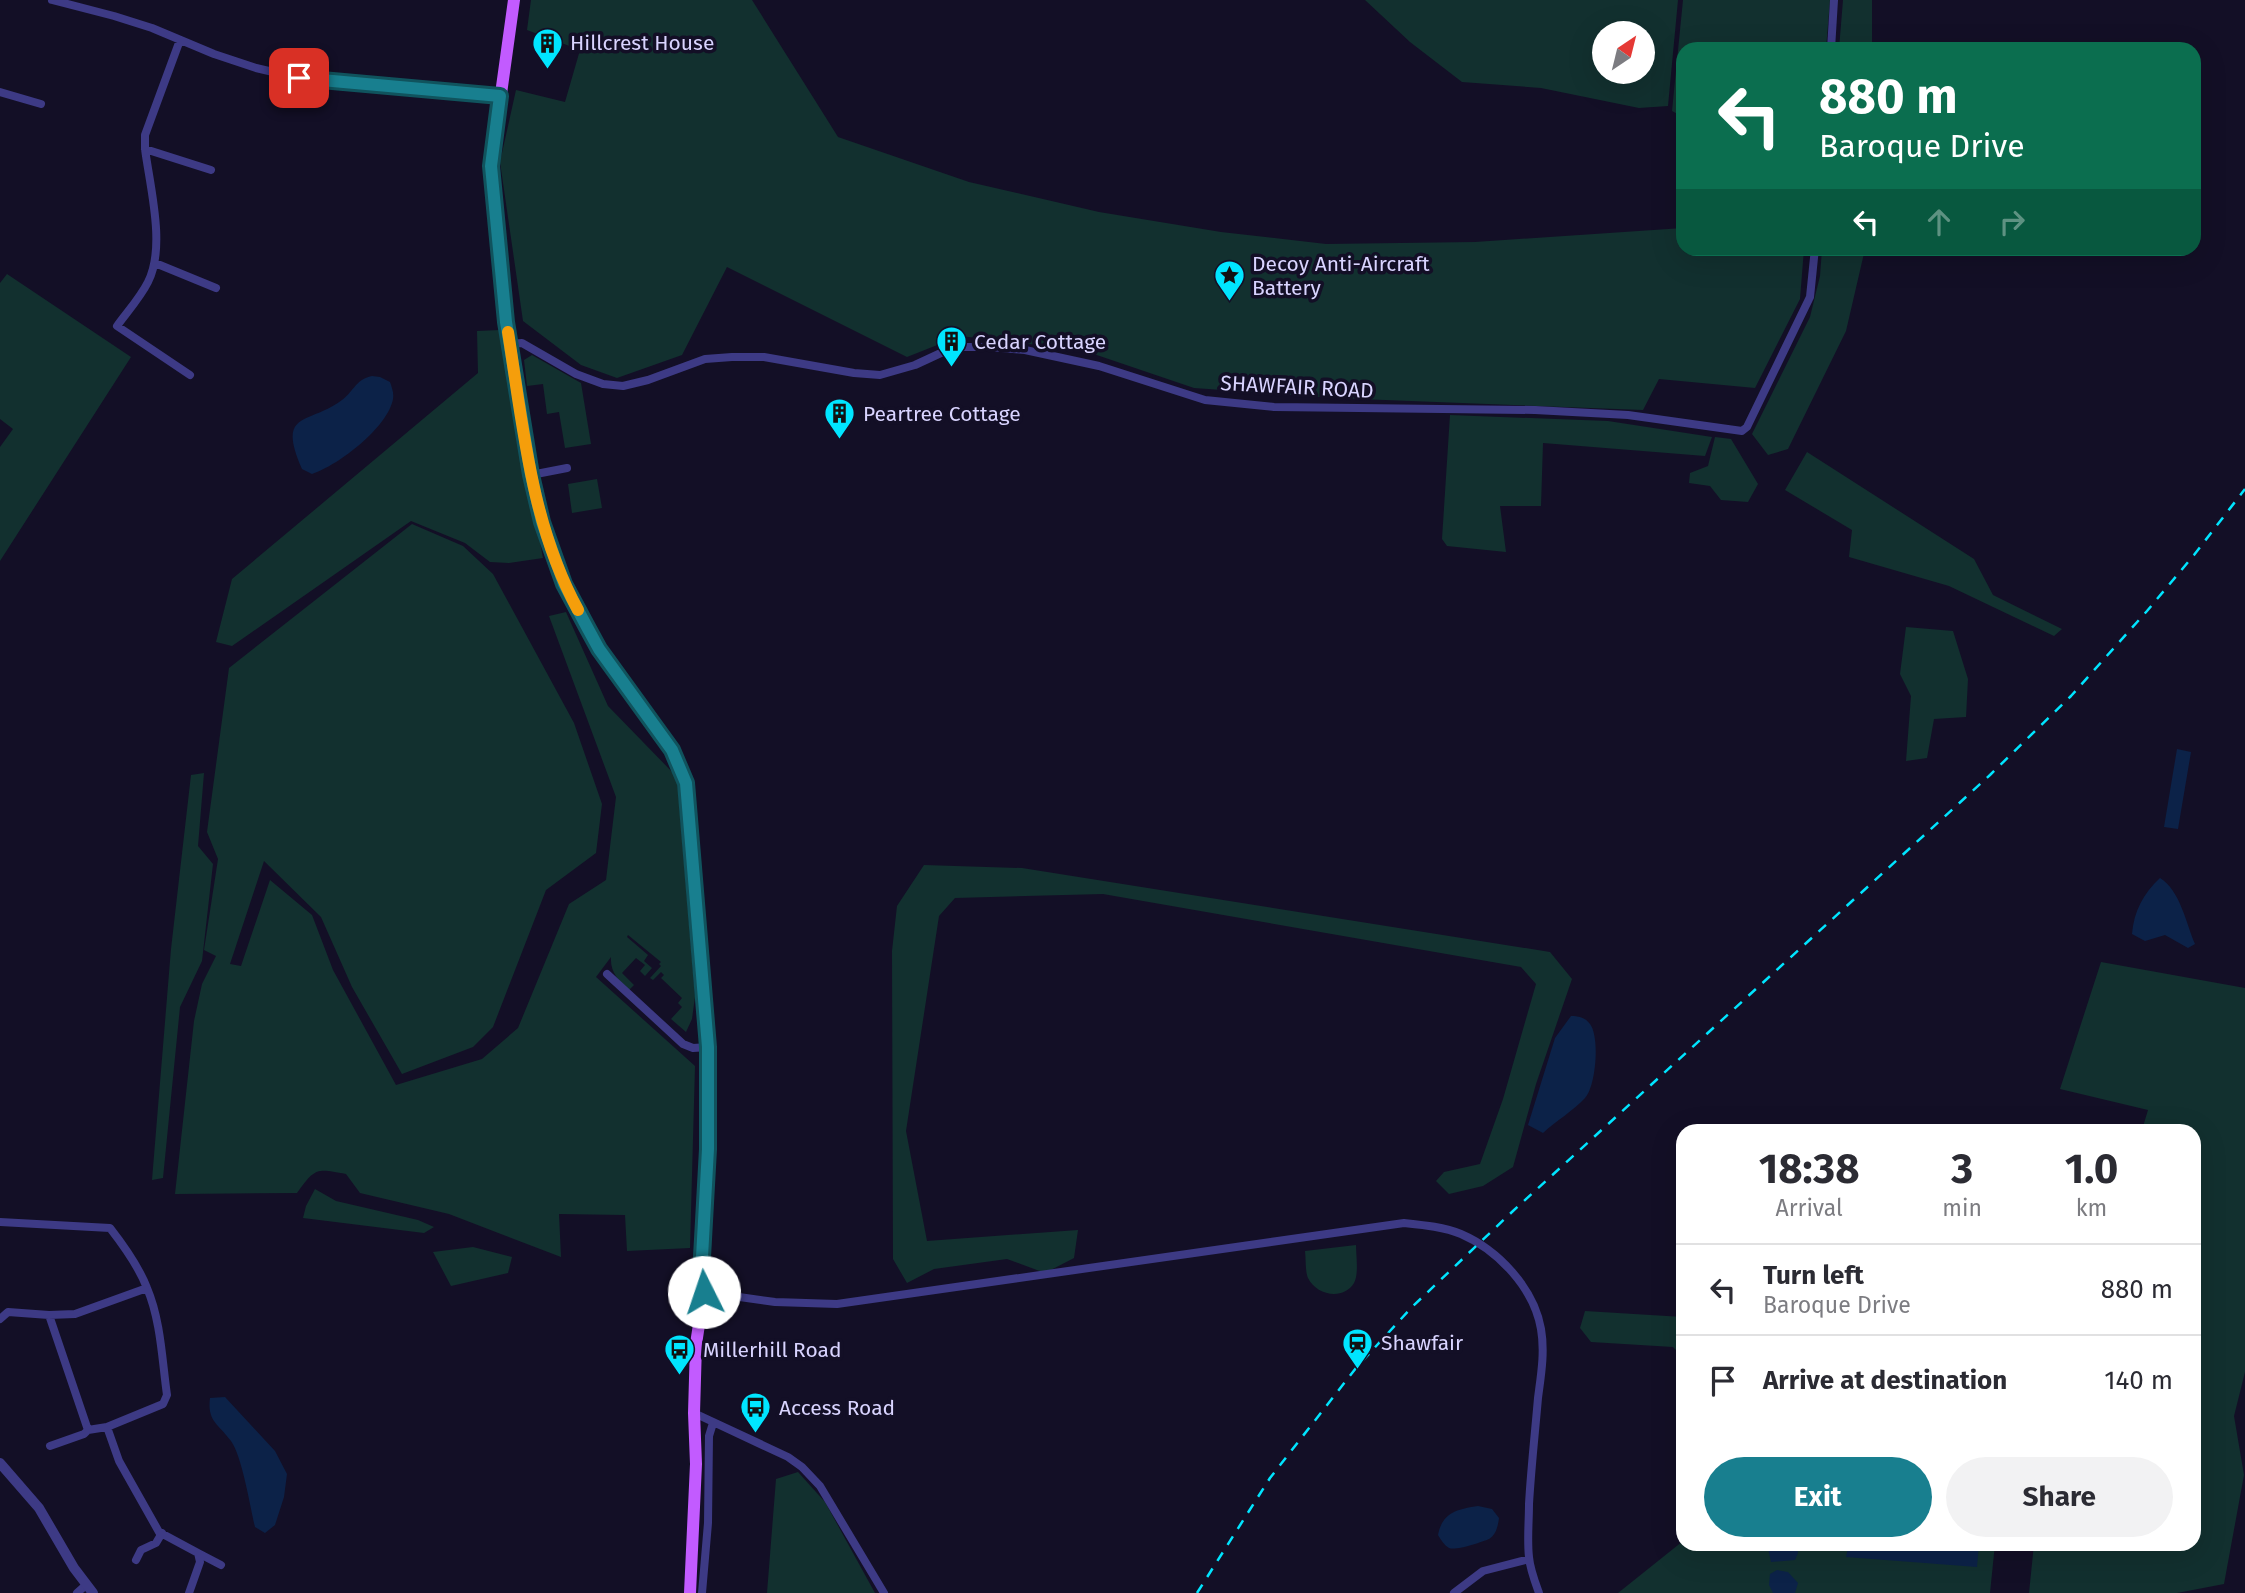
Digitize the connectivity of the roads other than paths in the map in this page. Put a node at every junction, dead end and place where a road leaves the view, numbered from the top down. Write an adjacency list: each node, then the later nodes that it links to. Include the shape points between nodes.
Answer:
1 (52, 0): 4 (street)
2 (514, 0): 8 (main road)
3 (1835, 0): 6 (street)
4 (69, 2): 5 (street)
5 (180, 40): 8 (street, via 256,68 299,78); 10 (street, via 145,135)
6 (1832, 42)
7 (0, 92): 9 (street)
8 (500, 96): 15 (main road, via 491,166)
9 (41, 104)
10 (145, 149): 11 (street); 13 (street, via 157,239)
11 (211, 170)
12 (1814, 256): 15 (street, SHAWFAIR ROAD, via 1810,297 1747,428 1742,430 1628,415 1274,407 1205,400 1099,366 990,347 943,352 880,375 764,357 705,359 623,386 576,374 522,343)
13 (155, 262): 14 (street); 16 (street, via 148,283 117,327)
14 (216, 288)
15 (510, 344): 18 (main road)
16 (190, 375)
17 (567, 468): 18 (street)
18 (531, 475): 20 (main road, via 564,584 599,649 672,750 686,783)
19 (607, 974): 20 (street, via 683,1044)
20 (708, 1047): 23 (main road)
21 (0, 1222): 22 (street, via 110,1228)
22 (147, 1288): 24 (street, via 75,1314); 28 (street, via 158,1324 167,1395 163,1404)
23 (704, 1292): 26 (main road, via 696,1344); 34 (street, via 775,1302 837,1304 1404,1223 1460,1233 1481,1244 1515,1276 1530,1298 1540,1327 1543,1352 1531,1471)
24 (49, 1315): 25 (street, via 8,1312); 29 (street)
25 (1, 1317)
26 (694, 1413): 27 (street); 40 (main road)
27 (713, 1423): 41 (street); 42 (street, via 802,1467 820,1486)
28 (107, 1427): 29 (street); 32 (street, via 119,1461)
29 (88, 1430): 30 (street)
30 (50, 1446)
31 (0, 1463): 37 (street, via 39,1508)
32 (162, 1533): 33 (street); 35 (street)
33 (198, 1553): 36 (street); 39 (street, via 200,1562)
34 (1529, 1559): 43 (street, via 1483,1572); 44 (street)
35 (136, 1560)
36 (221, 1565)
37 (90, 1589): 38 (street)
38 (77, 1593)
39 (189, 1593)
40 (690, 1593)
41 (702, 1593)
42 (884, 1593)
43 (1454, 1593)
44 (1539, 1593)

